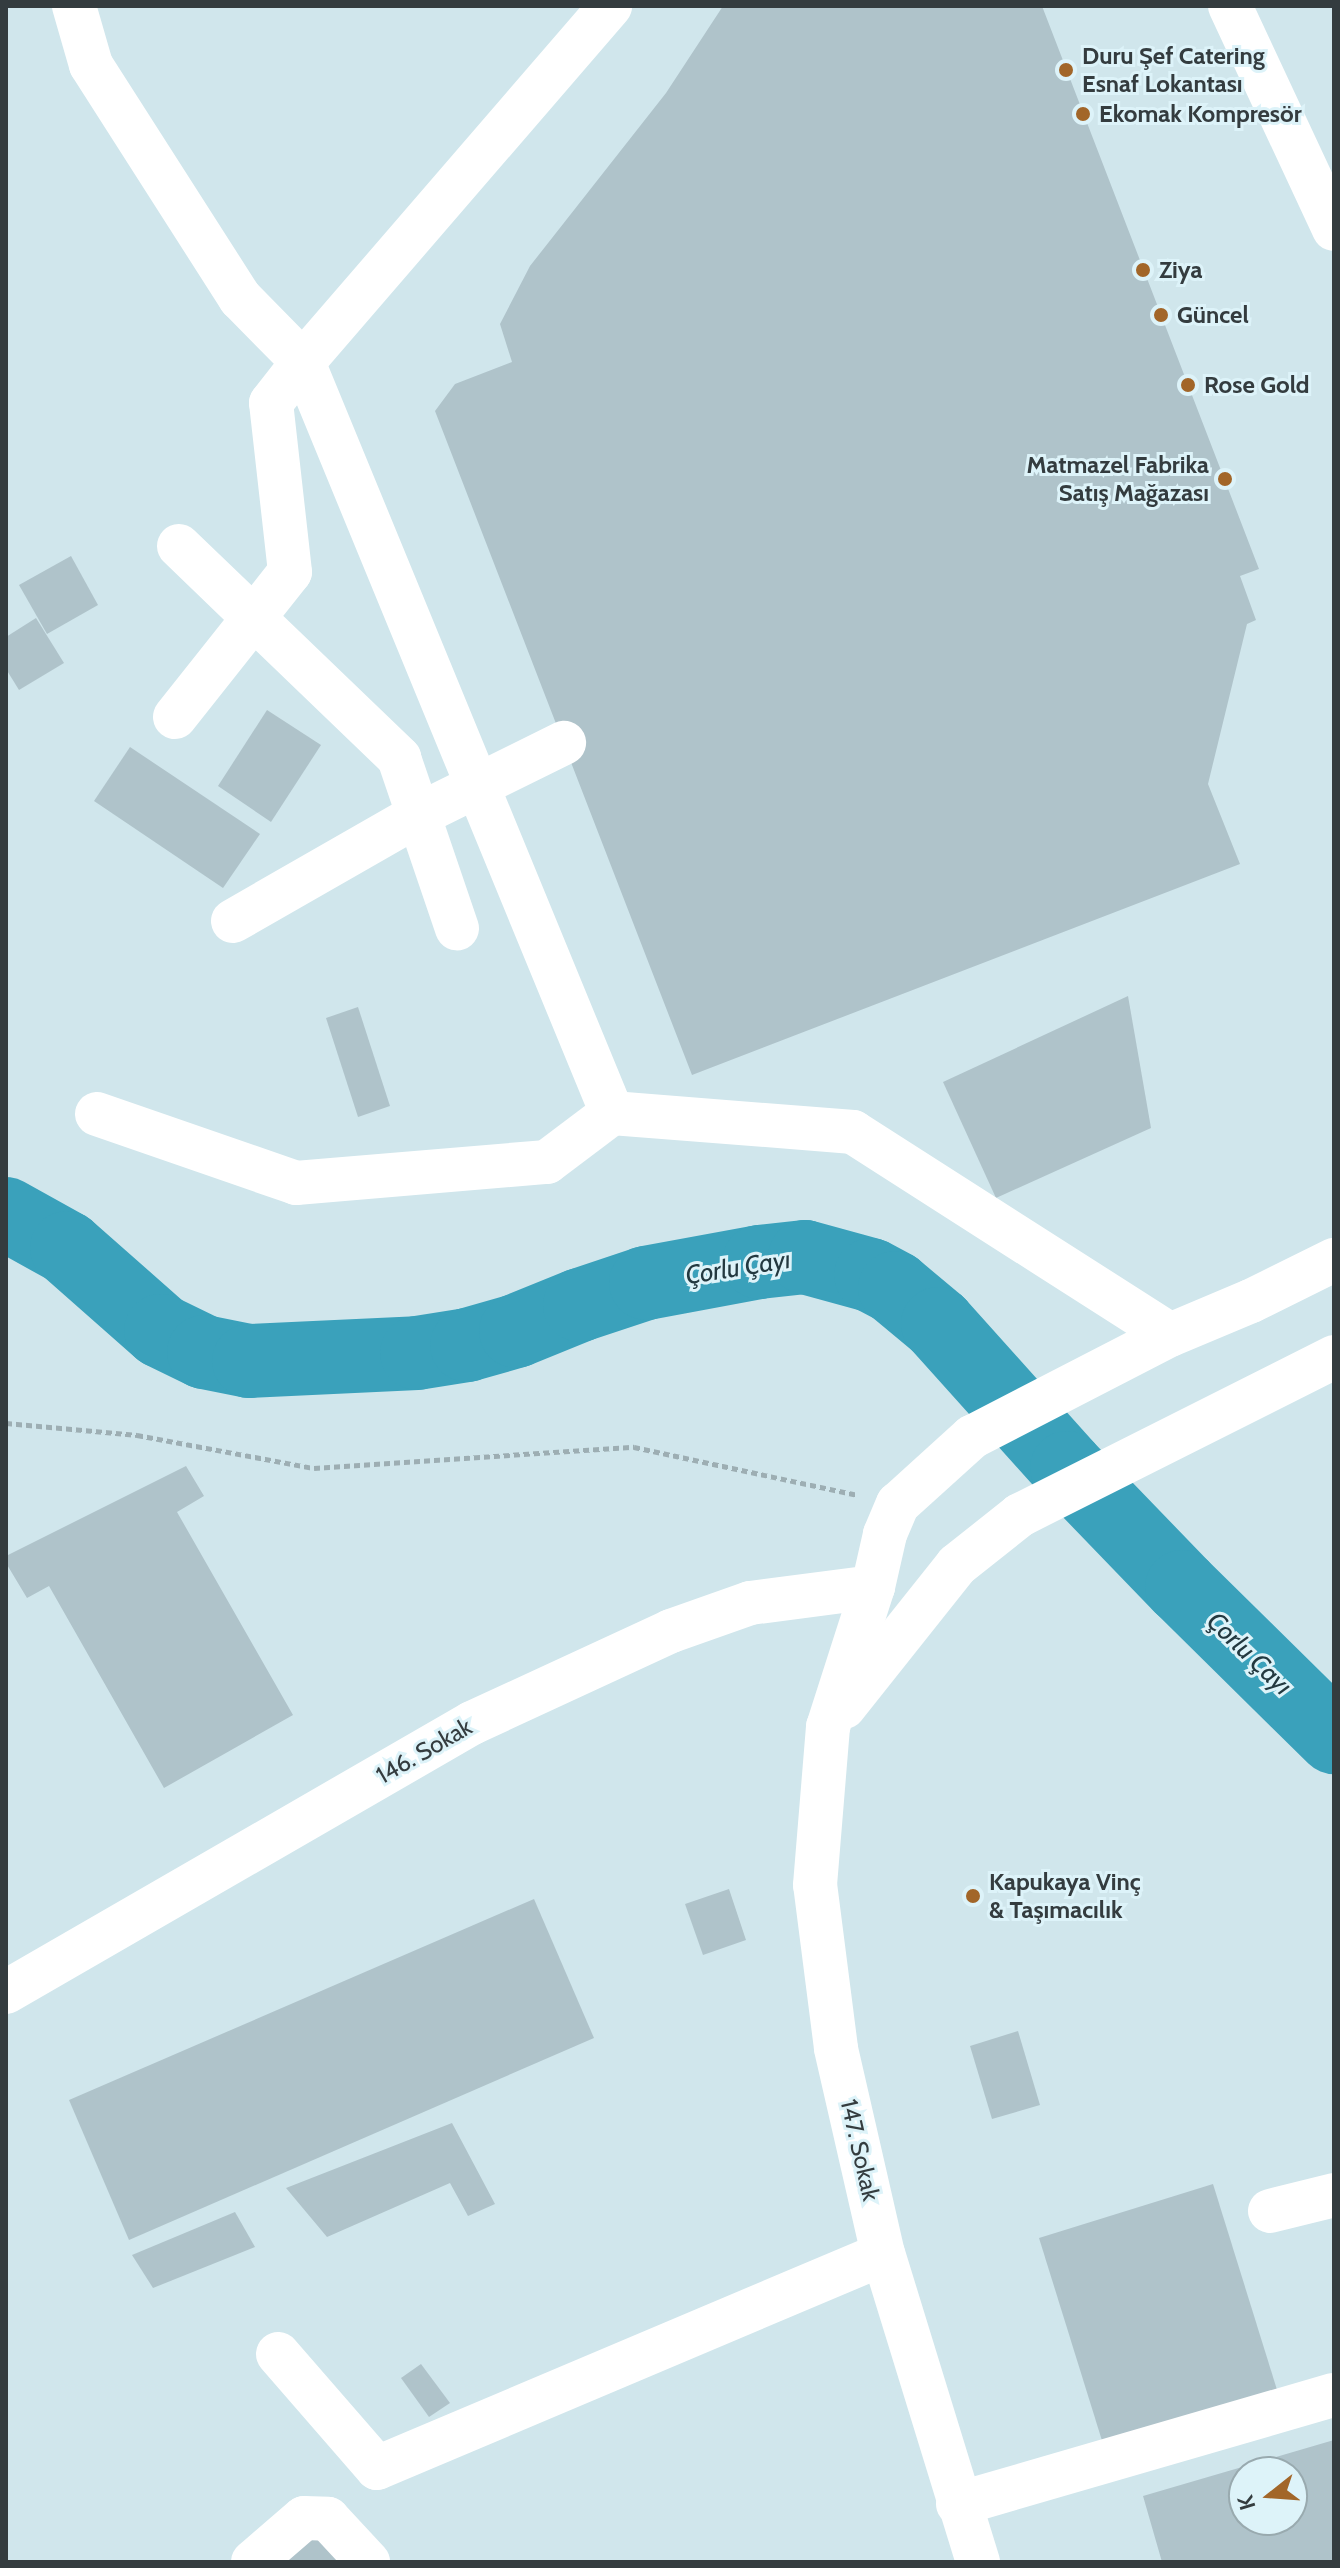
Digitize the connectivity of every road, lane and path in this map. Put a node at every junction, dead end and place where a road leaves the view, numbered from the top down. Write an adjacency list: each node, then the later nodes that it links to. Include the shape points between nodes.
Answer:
1 (74, 6): 5 (street, via 91,65 165,182 240,298)
2 (610, 6): 5 (street)
3 (1230, 6): 4 (street)
4 (1334, 229)
5 (303, 362): 7 (street, via 271,403 290,572); 10 (street)
6 (179, 546): 7 (street)
7 (254, 618): 8 (street); 11 (street, via 399,758)
8 (175, 717)
9 (564, 743): 10 (street)
10 (477, 786): 11 (street); 14 (street)
11 (418, 815): 12 (street); 13 (street)
12 (233, 921)
13 (457, 928)
14 (612, 1113): 15 (street, via 547,1162 296,1183); 17 (street, via 853,1132)
15 (97, 1114)
16 (1334, 1260): 17 (street)
17 (1170, 1335): 20 (street, via 972,1437)
18 (1334, 1357): 22 (street, via 1020,1515 957,1565)
19 (6, 1423): 20 (path, via 137,1435 314,1468 634,1447)
20 (898, 1504): 21 (street, 147. Sokak)
21 (873, 1587): 22 (street, 147. Sokak); 23 (street, 146. Sokak, via 750,1603 671,1631 472,1723)
22 (828, 1727): 26 (street, 147. Sokak, via 815,1885 836,2048)
23 (6, 1992)
24 (1334, 2195): 25 (street)
25 (1270, 2211)
26 (883, 2254): 27 (street, via 377,2468); 29 (street, 147. Sokak)
27 (278, 2354)
28 (1334, 2395): 29 (street)
29 (958, 2504): 32 (street, 147. Sokak)
30 (253, 2562): 31 (street, via 304,2518 328,2519)
31 (368, 2562)
32 (978, 2562)

